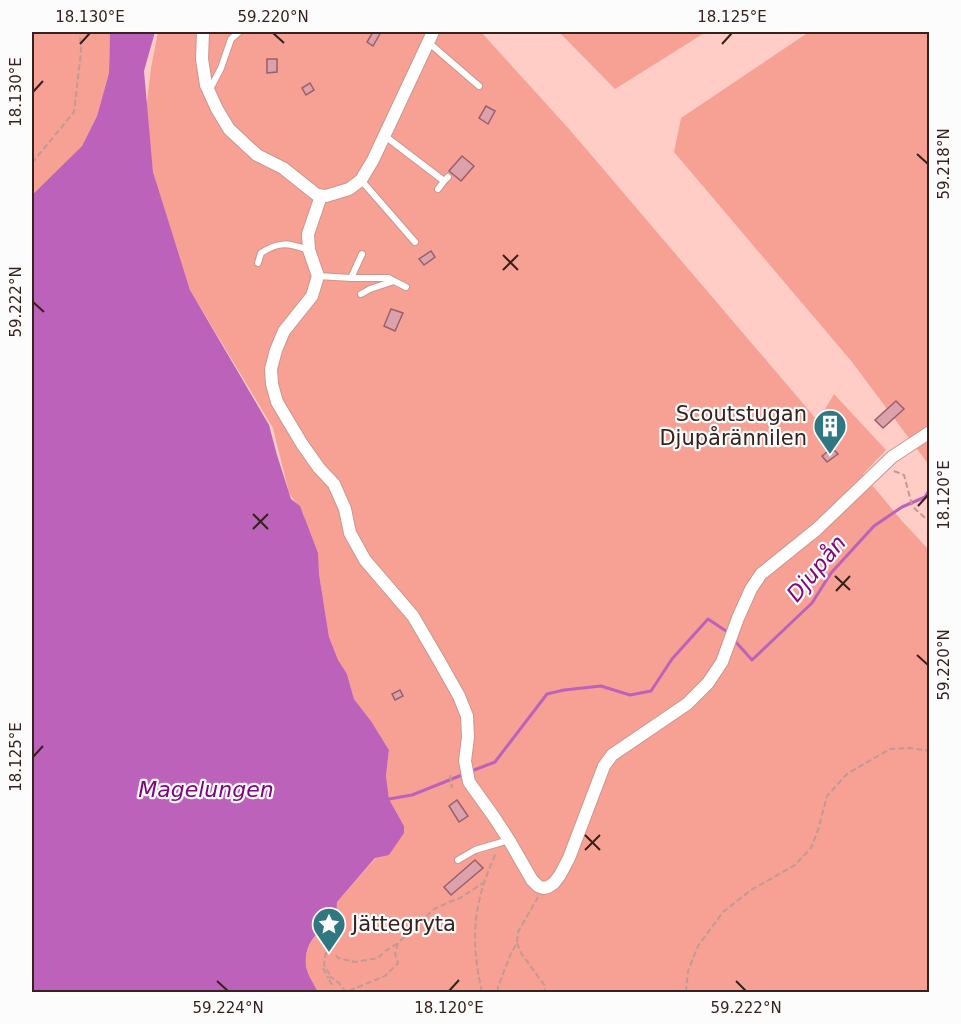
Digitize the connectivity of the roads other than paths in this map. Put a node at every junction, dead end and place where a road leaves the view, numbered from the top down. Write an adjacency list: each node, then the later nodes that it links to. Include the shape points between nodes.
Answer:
1 (203, 32): 5 (street, via 202,59)
2 (239, 32): 5 (lane, via 231,39)
3 (430, 37): 4 (lane); 6 (street)
4 (478, 86)
5 (209, 92): 9 (street, via 236,135 258,155)
6 (385, 135): 7 (street); 8 (lane, via 446,179)
7 (361, 180): 9 (street, via 349,189); 10 (lane)
8 (438, 189)
9 (321, 196): 11 (street, via 308,234)
10 (416, 242)
11 (309, 250): 13 (lane, via 290,243 272,246 261,253); 14 (street)
12 (362, 254): 15 (lane)
13 (258, 263)
14 (318, 276): 15 (lane); 20 (street, via 312,296 284,331 276,350 271,369 277,402 313,460 334,484 350,533 365,560 413,616 450,680 467,716 465,761 469,782)
15 (351, 278): 16 (lane)
16 (394, 281): 17 (lane); 18 (lane)
17 (406, 287)
18 (361, 294)
19 (930, 432): 20 (street, via 892,457 817,529 761,574 738,618 722,662 708,683 687,704 612,755 604,766 569,858 554,883 538,886)
20 (507, 841): 21 (lane, via 475,850)
21 (458, 860)

